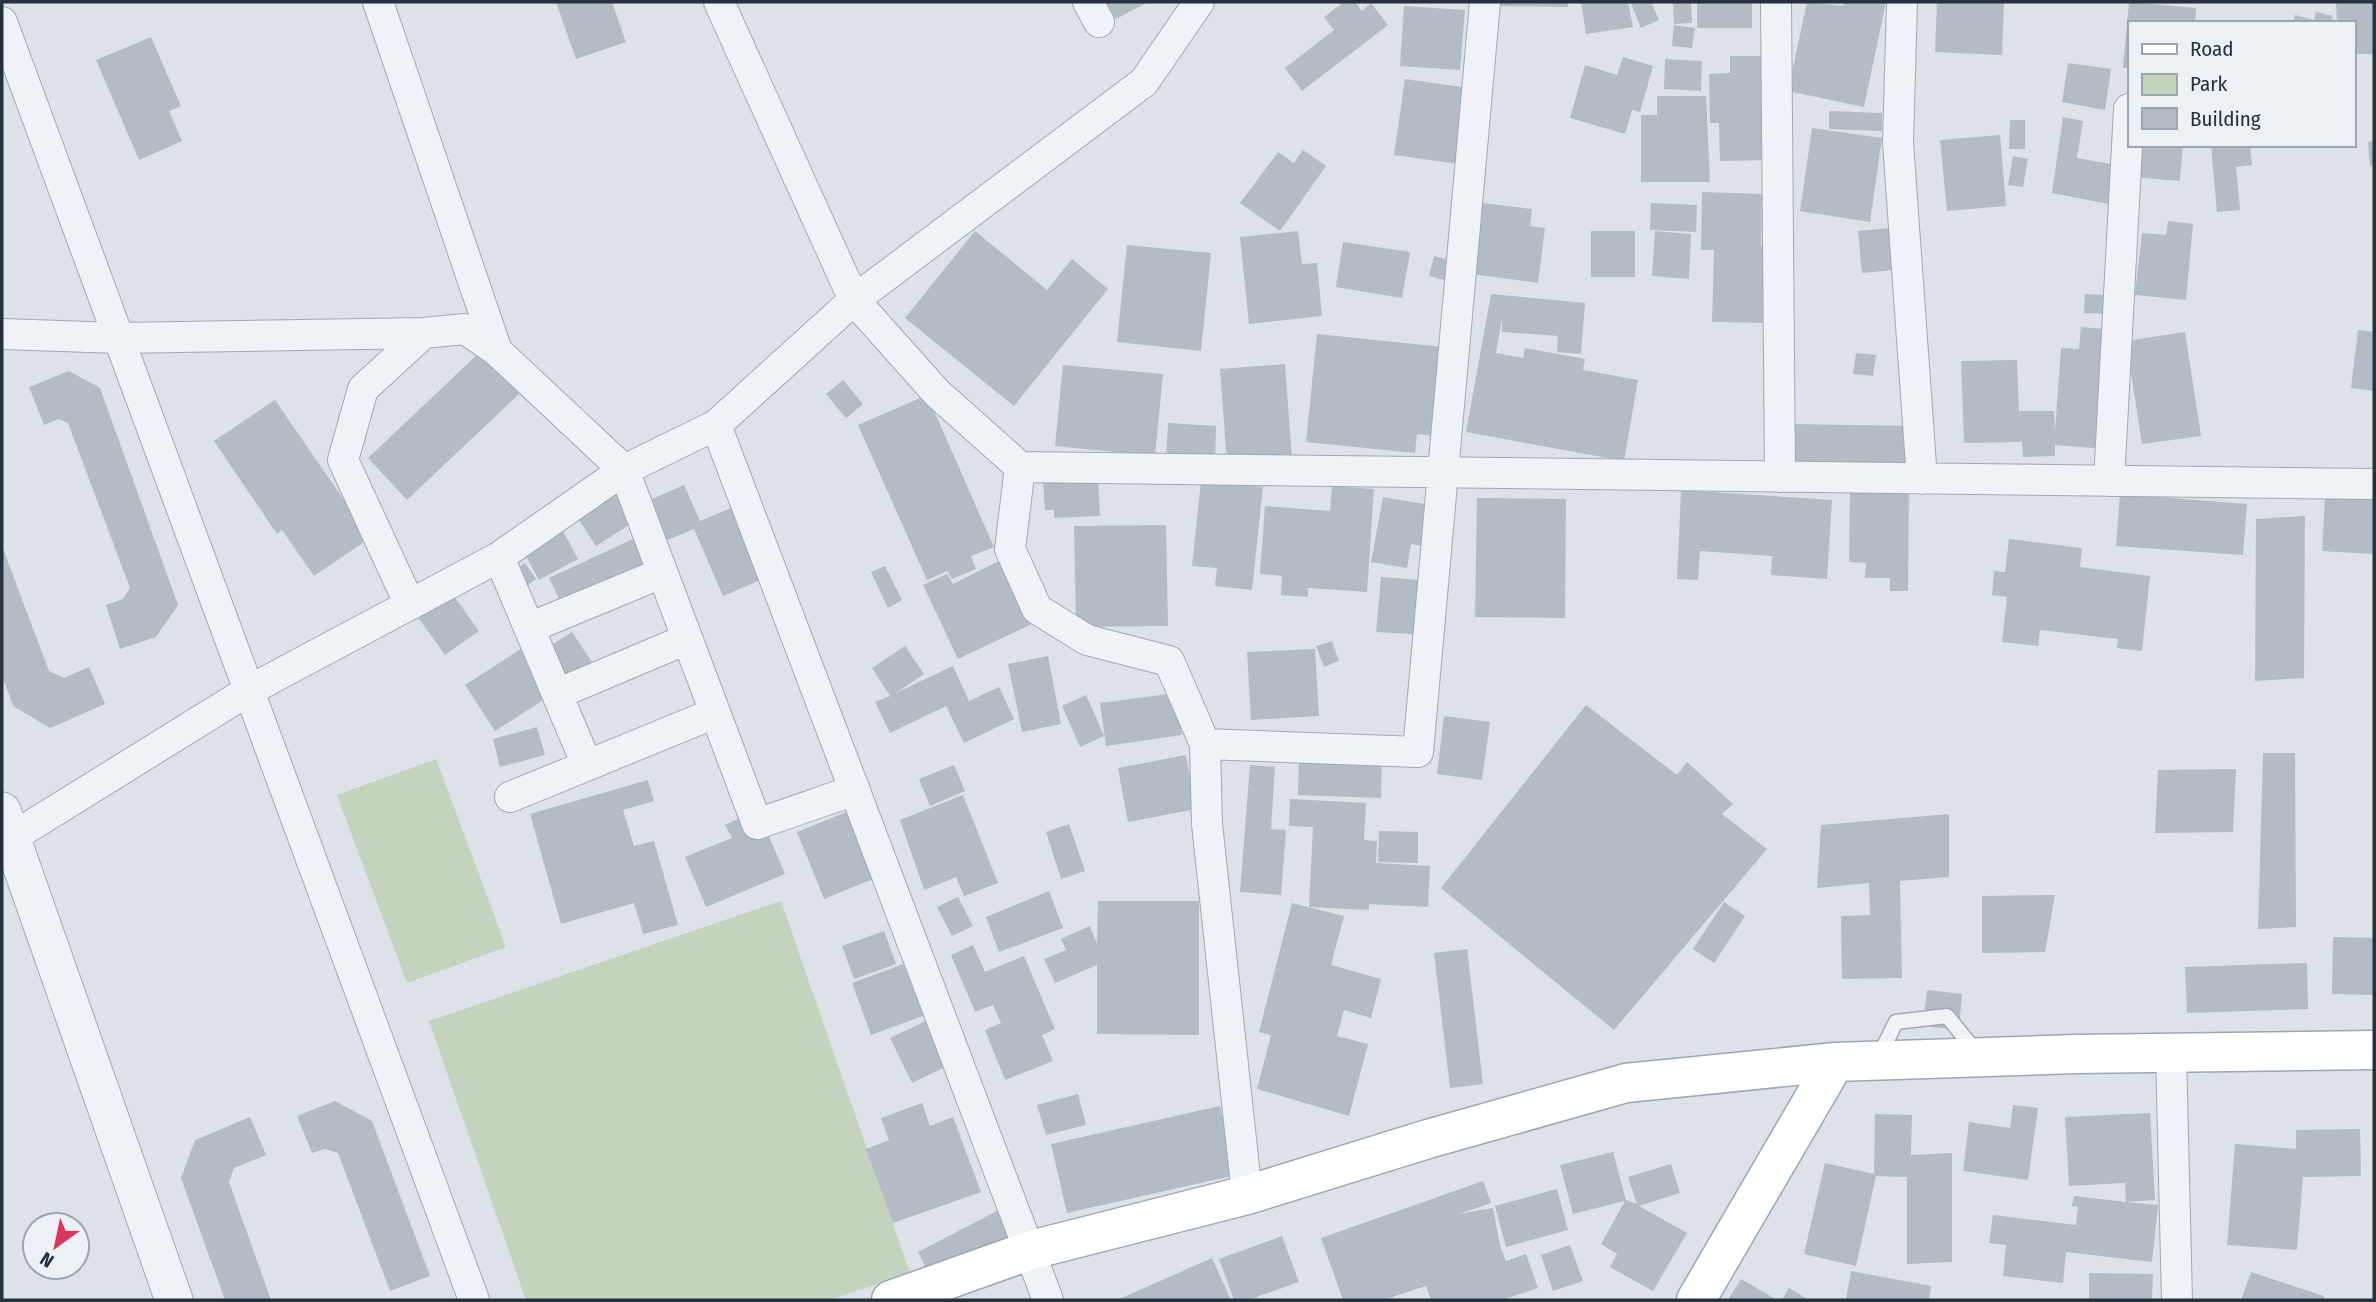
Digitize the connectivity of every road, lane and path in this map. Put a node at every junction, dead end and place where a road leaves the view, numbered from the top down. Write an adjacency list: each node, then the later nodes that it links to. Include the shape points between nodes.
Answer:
1 (378, 2): 13 (street)
2 (719, 2): 9 (street)
3 (1199, 2): 9 (street, via 1144,82)
4 (1485, 2): 17 (street)
5 (1776, 2): 18 (street)
6 (1902, 2): 19 (street, via 1898,143)
7 (2, 22): 12 (street)
8 (2128, 128): 20 (street)
9 (854, 300): 14 (street); 15 (street, via 937,393)
10 (424, 333): 12 (street); 13 (street, via 465,329); 24 (street, via 363,389 343,460)
11 (2, 334): 12 (street)
12 (118, 338): 27 (street)
13 (497, 351): 16 (street)
14 (716, 425): 16 (street); 32 (street)
15 (1020, 467): 17 (street); 30 (street, via 1010,549 1037,609 1087,640 1169,661)
16 (624, 470): 22 (street); 23 (street)
17 (1442, 472): 18 (street); 30 (street, via 1418,752)
18 (1780, 477): 19 (street)
19 (1922, 479): 20 (street)
20 (2109, 481): 21 (street)
21 (2374, 484)
22 (499, 557): 24 (street); 25 (street)
23 (662, 573): 25 (street); 26 (street)
24 (410, 605): 27 (street)
25 (529, 628): 28 (street)
26 (687, 639): 28 (street); 29 (street)
27 (248, 691): 34 (street); 41 (street)
28 (557, 694): 31 (street)
29 (715, 713): 31 (street); 32 (street, via 757,824)
30 (1205, 744): 38 (street, via 1207,824)
31 (587, 765): 33 (street)
32 (855, 790): 39 (street)
33 (510, 797)
34 (6, 825): 40 (street)
35 (2374, 1050): 36 (main road)
36 (2171, 1053): 37 (main road); 45 (street)
37 (1835, 1062): 38 (main road, via 1626,1083); 44 (main road)
38 (1247, 1195): 39 (main road)
39 (1031, 1250): 42 (main road); 43 (street)
40 (174, 1300)
41 (474, 1300)
42 (891, 1300)
43 (1048, 1300)
44 (1696, 1300)
45 (2177, 1300)

